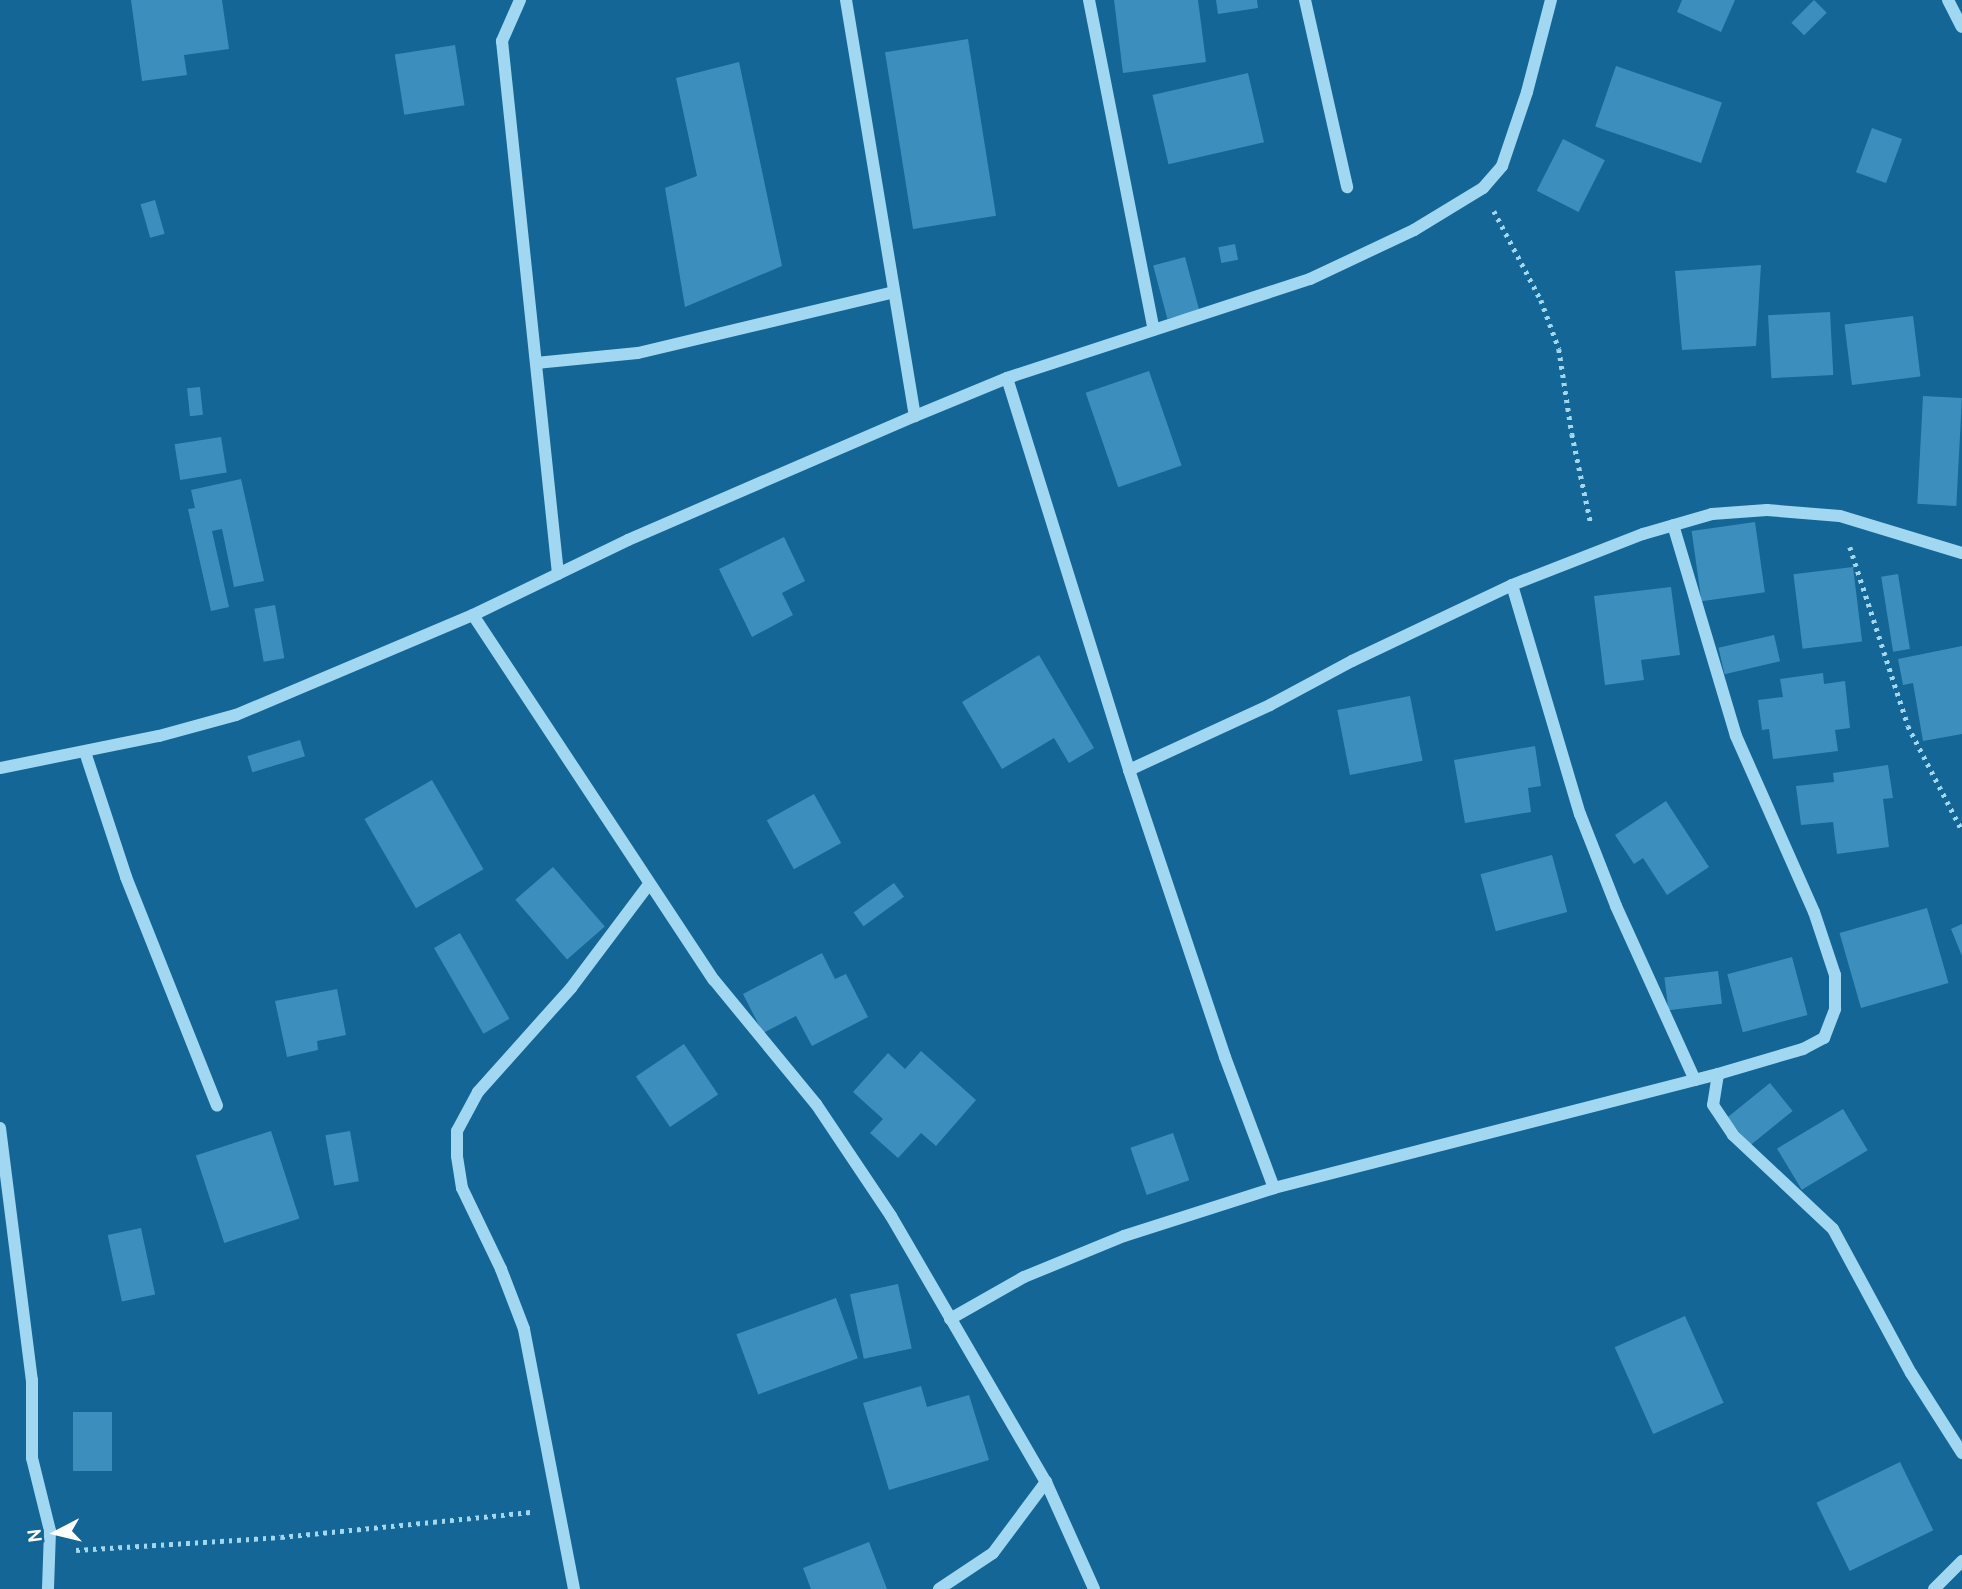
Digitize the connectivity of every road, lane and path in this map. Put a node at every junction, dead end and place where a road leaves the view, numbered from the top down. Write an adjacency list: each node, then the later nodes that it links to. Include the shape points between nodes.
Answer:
1 (520, 0): 12 (street, via 502,41)
2 (846, 0): 10 (street)
3 (1089, 0): 11 (street)
4 (1305, 0): 8 (street)
5 (1550, 0): 9 (street, via 1502,166)
6 (1948, 0): 7 (street)
7 (1962, 27)
8 (1347, 187)
9 (1483, 188): 11 (street, via 1414,230 1310,279); 17 (path, via 1541,300 1559,349)
10 (894, 292): 12 (street, via 638,354); 14 (street)
11 (1153, 330): 13 (street)
12 (536, 363): 19 (street)
13 (1007, 378): 14 (street); 24 (street)
14 (915, 416): 19 (street)
15 (1840, 516): 16 (street, via 1767,510 1712,514); 18 (street); 25 (path, via 1908,726)
16 (1673, 525): 17 (street); 27 (street, via 1736,736 1814,912 1835,975 1835,1009 1824,1038 1803,1049)
17 (1597, 551): 20 (street)
18 (1962, 553)
19 (558, 574): 21 (street)
20 (1512, 585): 24 (street); 28 (street, via 1580,814)
21 (473, 615): 22 (street, via 236,715); 26 (street)
22 (85, 752): 23 (street); 29 (street, via 126,877)
23 (0, 768)
24 (1129, 770): 31 (street)
25 (1962, 830)
26 (649, 884): 32 (street, via 714,980 816,1104 891,1216); 35 (street, via 571,988 478,1092 457,1131 462,1188 524,1329)
27 (1718, 1074): 28 (street); 33 (street, via 1713,1105 1733,1135 1833,1230)
28 (1695, 1080): 31 (street)
29 (217, 1106)
30 (0, 1128): 36 (street, via 31,1368 32,1458)
31 (1274, 1188): 32 (street, via 1124,1236 1024,1277)
32 (950, 1319): 34 (street)
33 (1962, 1453)
34 (1046, 1482): 40 (street, via 993,1553); 41 (street)
35 (559, 1509): 36 (path, via 281,1537); 39 (street)
36 (51, 1552): 38 (street)
37 (1962, 1561): 42 (street)
38 (48, 1589)
39 (574, 1589)
40 (939, 1589)
41 (1094, 1589)
42 (1934, 1589)

